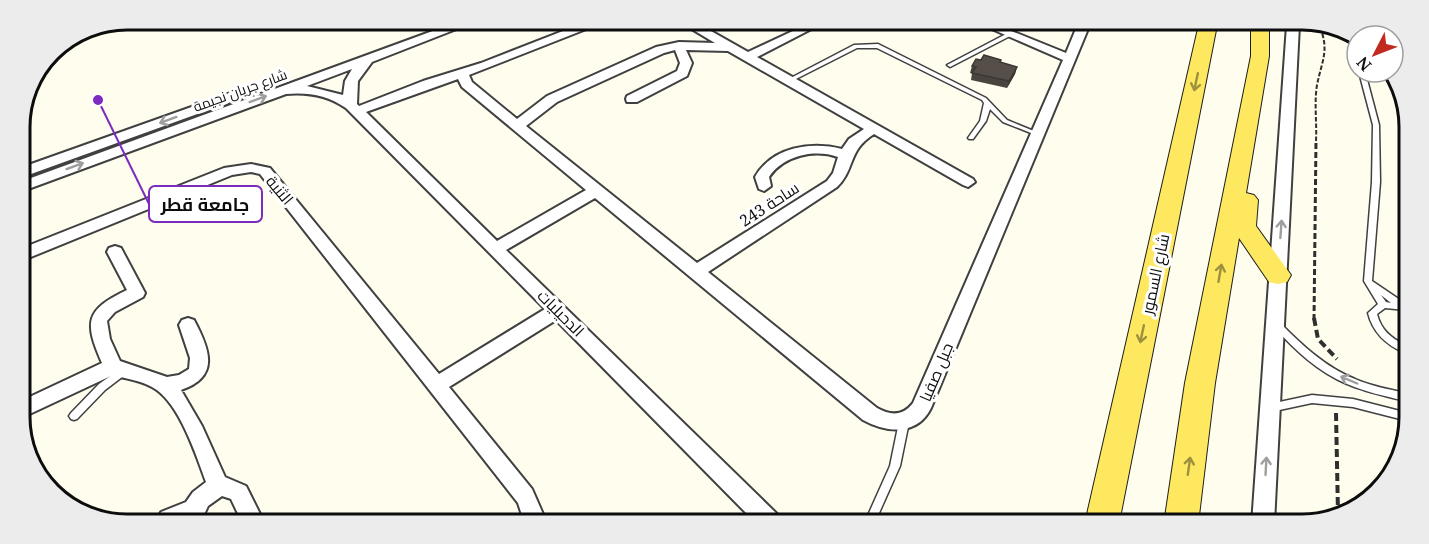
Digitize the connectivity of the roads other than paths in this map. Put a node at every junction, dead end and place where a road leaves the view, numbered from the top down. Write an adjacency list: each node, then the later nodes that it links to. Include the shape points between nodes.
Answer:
1 (415, 30): 31 (street, شارع جريان نجيمة, one-way to 31)
2 (446, 30): 15 (street, شارع جريان نجيمة)
3 (575, 30): 18 (street)
4 (700, 30): 13 (street)
5 (803, 30): 14 (street)
6 (998, 30): 11 (street)
7 (1081, 30): 16 (street, جبل صفيا)
8 (1207, 30): 64 (main road, شارع السمور, one-way to 64)
9 (1260, 30): 25 (main road, via 1260,56)
10 (1293, 30): 40 (street, one-way to 10)
11 (1008, 35): 16 (street); 17 (lane)
12 (679, 46): 13 (street); 22 (street, via 686,63 683,73); 26 (street, via 660,50 552,99)
13 (730, 47): 14 (street)
14 (747, 57): 19 (street)
15 (368, 58): 21 (street, شارع جريان نجيمة); 24 (street, via 350,81 348,89)
16 (1068, 58): 28 (street, جبل صفيا)
17 (950, 65)
18 (462, 74): 24 (street); 26 (street, via 466,84)
19 (788, 81): 23 (lane, via 856,46 872,45); 27 (street)
20 (1365, 84): 41 (lane, via 1376,124 1376,183)
21 (283, 90): 24 (street, الدحيليات, via 324,91); 33 (street, شارع جريان نجيمة, one-way to 21)
22 (632, 99)
23 (988, 102): 28 (lane, via 1005,121); 29 (lane, via 983,121)
24 (355, 108): 36 (street, الدحيليات)
25 (1248, 123): 40 (main road, via 1253,146 1243,220 1251,240); 65 (main road, one-way to 25, via 1200,383)
26 (517, 126): 35 (street)
27 (873, 129): 30 (street, ساحة 243, via 854,142); 32 (street)
28 (1038, 134): 57 (street, جبل صفيا, via 921,408)
29 (970, 138)
30 (846, 155): 34 (street, ساحة 243, via 822,148 798,151 764,172); 39 (street, ساحة 243, via 843,170 832,184)
31 (30, 169)
32 (968, 182)
33 (30, 183)
34 (764, 186)
35 (597, 190): 36 (street); 39 (street)
36 (497, 248): 45 (street, الدحيليات)
37 (30, 251): 51 (street, الثنية, via 229,171 259,169 269,175)
38 (116, 252): 49 (street, via 137,293 113,304 98,321 97,332)
39 (697, 271): 57 (street, via 870,414 886,422)
40 (1278, 275): 46 (street)
41 (1368, 281): 42 (lane); 43 (lane)
42 (1399, 303)
43 (1383, 305): 44 (lane); 48 (lane, via 1372,313 1375,327)
44 (1399, 306)
45 (558, 310): 51 (street); 62 (street, الدحيليات)
46 (1275, 323): 52 (lane, one-way to 46, via 1336,375); 54 (street)
47 (188, 325): 50 (street, via 201,360 197,373 190,380)
48 (1399, 347)
49 (119, 368): 50 (street); 53 (street); 56 (lane)
50 (164, 385): 58 (street, via 203,446)
51 (437, 385): 61 (street, الثنية, via 525,496)
52 (1399, 395)
53 (30, 406)
54 (1269, 408): 55 (lane, via 1312,399 1353,403); 66 (street, one-way to 54)
55 (1399, 415)
56 (74, 416)
57 (904, 422): 63 (lane, via 895,466)
58 (219, 488): 59 (street, via 202,497); 60 (street, via 239,493)
59 (192, 514)
60 (249, 514)
61 (532, 514)
62 (762, 514)
63 (874, 514)
64 (1104, 514)
65 (1182, 514)
66 (1264, 514)

